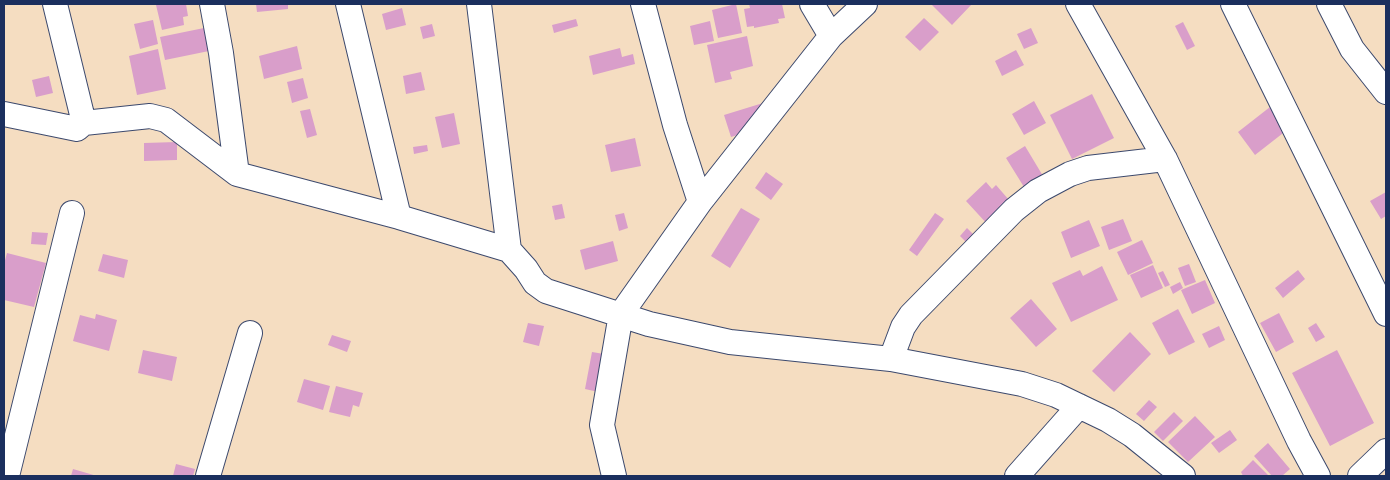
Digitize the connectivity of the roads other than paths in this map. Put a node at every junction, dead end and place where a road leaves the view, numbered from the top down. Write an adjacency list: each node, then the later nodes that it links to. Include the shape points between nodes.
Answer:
1 (55, 4): 14 (street)
2 (212, 4): 16 (street, via 222,53)
3 (348, 4): 19 (street)
4 (479, 4): 20 (street)
5 (643, 4): 17 (street, via 675,125)
6 (812, 4): 11 (street)
7 (865, 4): 11 (street)
8 (1078, 4): 15 (street)
9 (1233, 4): 22 (street)
10 (1329, 4): 12 (street, via 1352,49)
11 (832, 36): 17 (street)
12 (1386, 92)
13 (4, 114): 14 (street, via 77,129)
14 (84, 123): 16 (street, via 150,116 166,120)
15 (1165, 159): 24 (street, via 1088,168 1038,191 1014,210 911,315); 32 (street)
16 (237, 174): 19 (street)
17 (700, 202): 21 (street)
18 (72, 213): 27 (street)
19 (399, 217): 20 (street)
20 (509, 250): 21 (street, via 546,291)
21 (621, 314): 24 (street, via 649,324 736,343); 29 (street, via 602,425)
22 (1386, 314)
23 (250, 333): 28 (street)
24 (892, 359): 25 (street, via 1022,384)
25 (1079, 406): 30 (street); 31 (street, via 1132,435)
26 (1386, 451): 33 (street)
27 (7, 476)
28 (208, 476)
29 (614, 476)
30 (1017, 476)
31 (1183, 476)
32 (1318, 476)
33 (1360, 476)

